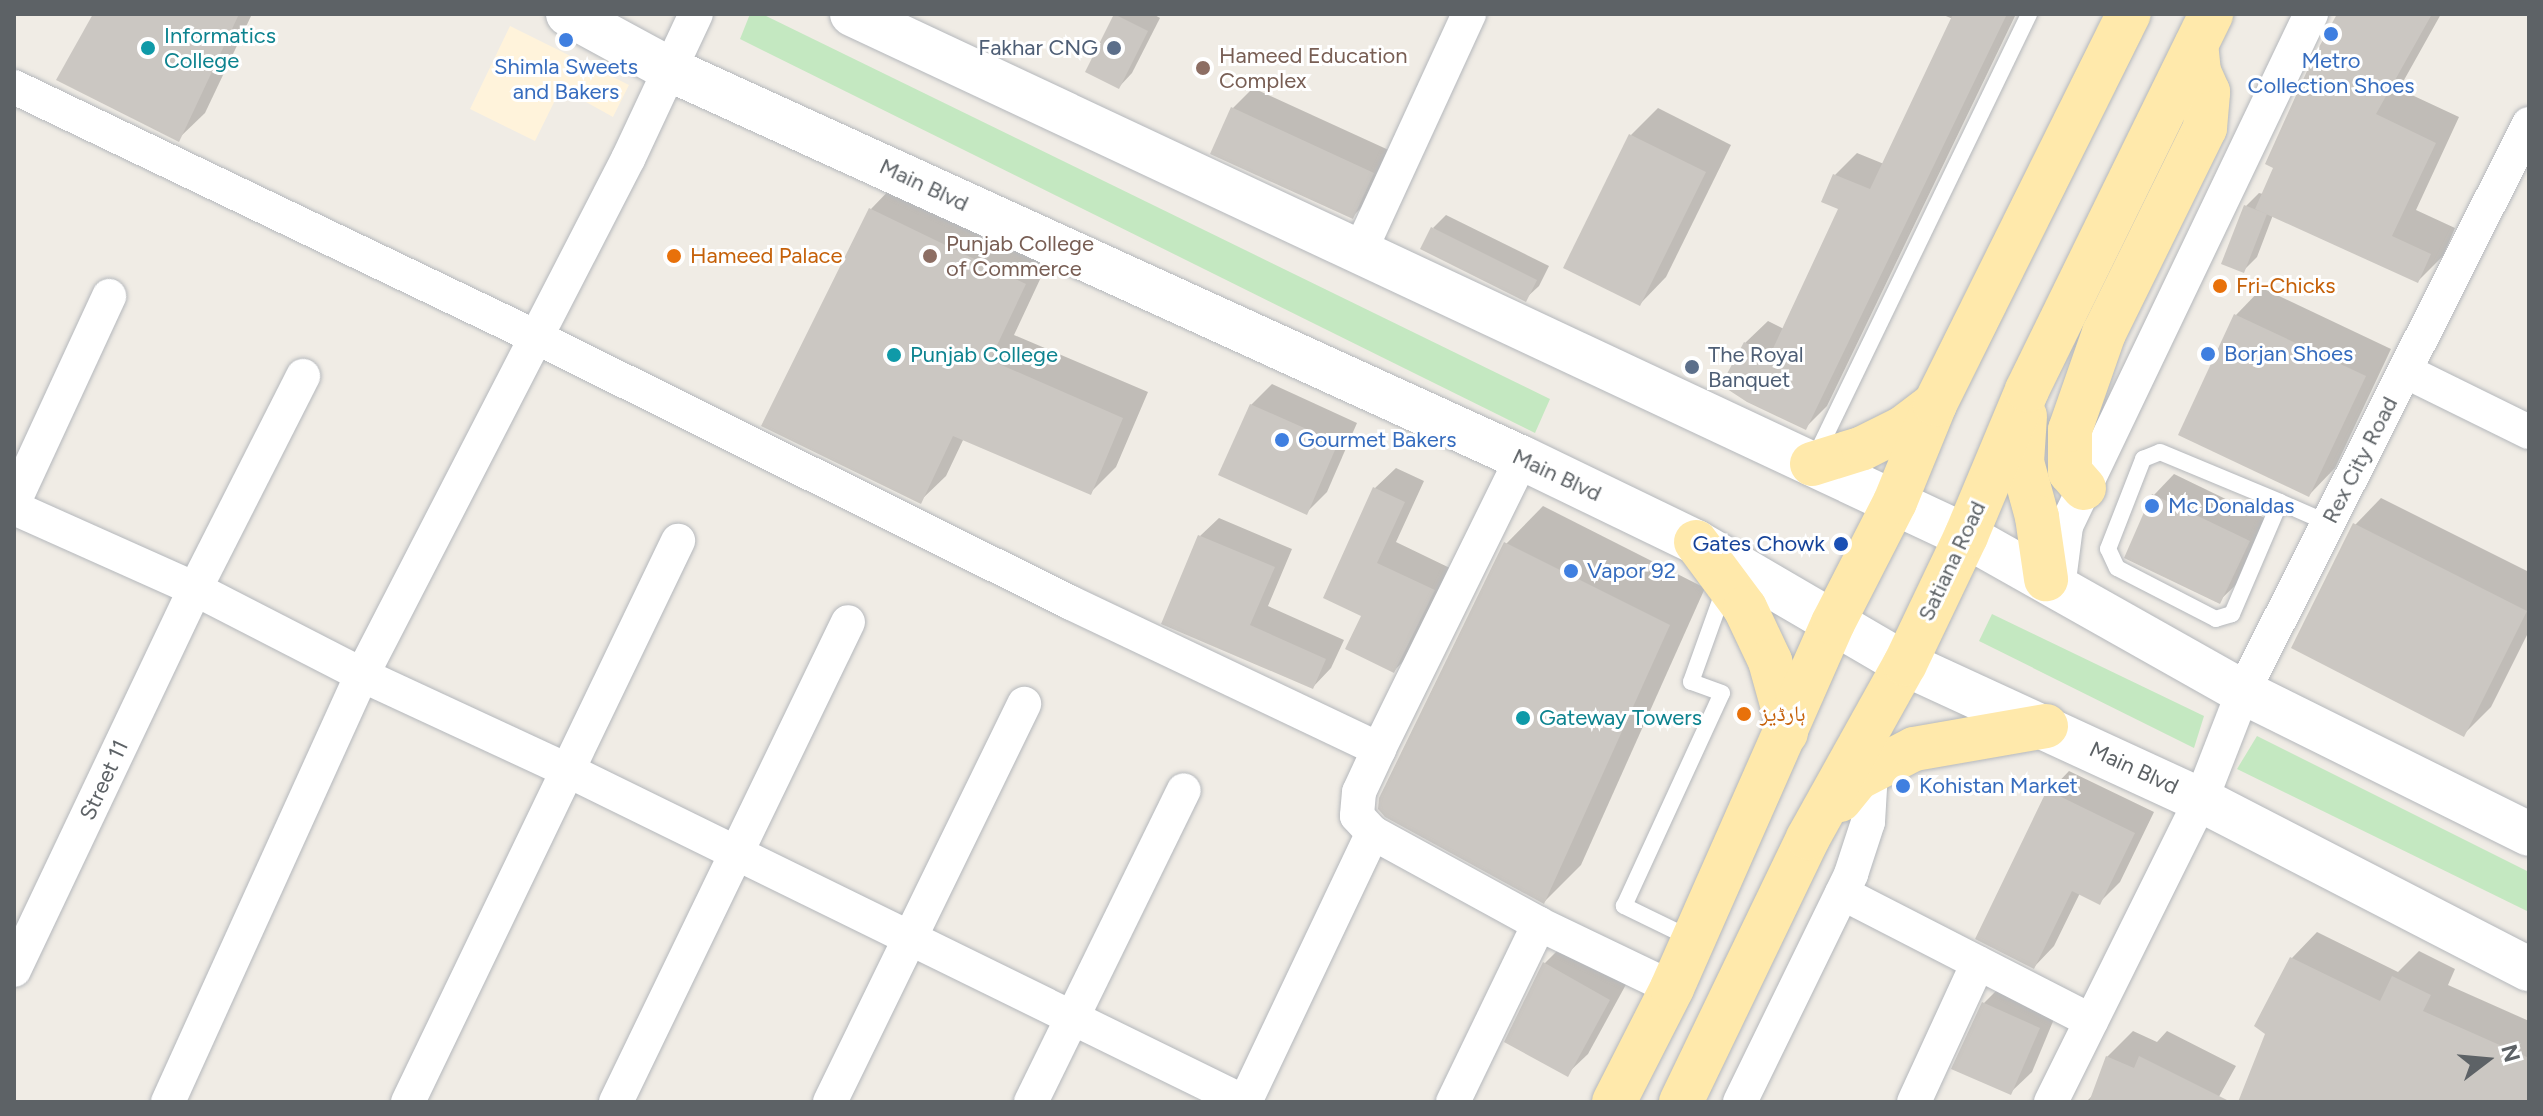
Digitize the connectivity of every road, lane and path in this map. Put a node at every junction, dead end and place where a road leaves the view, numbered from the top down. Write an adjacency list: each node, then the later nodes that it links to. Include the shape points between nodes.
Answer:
1 (568, 14): 9 (main road, Main Blvd)
2 (696, 14): 9 (street)
3 (852, 14): 12 (main road)
4 (1469, 14): 12 (street)
5 (2029, 14): 21 (lane)
6 (2129, 14): 18 (main road)
7 (2311, 14): 22 (street)
8 (2203, 29): 17 (main road, Satiana Road); 22 (main road, via 2199,72 2208,92 2205,128 2104,333 2070,430 2070,472)
9 (671, 70): 14 (street); 20 (main road, Main Blvd)
10 (14, 87): 14 (street)
11 (2526, 139): 15 (street, Rex City Road)
12 (1360, 251): 21 (main road)
13 (109, 296): 23 (street)
14 (536, 337): 37 (street); 42 (street, via 900,520)
15 (2405, 371): 19 (street); 27 (street, Rex City Road)
16 (303, 376): 33 (street, Street 11)
17 (2027, 390): 28 (main road, Satiana Road); 32 (main road, via 2022,462)
18 (1935, 404): 21 (main road, via 1863,448); 24 (main road)
19 (2529, 432)
20 (1522, 458): 30 (main road, Main Blvd); 42 (street)
21 (1812, 464): 24 (main road)
22 (2084, 488): 32 (street, via 2066,526)
23 (14, 502)
24 (1895, 502): 28 (main road); 35 (main road)
25 (2280, 502): 25 (lane, via 2160,452 2143,459 2108,549 2117,568 2216,619 2232,614); 27 (lane)
26 (14, 508): 33 (street)
27 (2328, 523): 38 (street, Rex City Road)
28 (1966, 536): 32 (main road); 36 (main road, Satiana Road)
29 (678, 541): 43 (street)
30 (1696, 542): 31 (main road); 35 (main road, Main Blvd)
31 (1727, 583): 41 (main road, via 1770,661); 54 (lane, via 1691,682 1722,693 1624,906)
32 (2052, 584): 38 (main road)
33 (195, 589): 37 (street); 57 (street, Street 11)
34 (848, 622): 50 (street)
35 (1833, 623): 36 (main road, Main Blvd); 41 (main road)
36 (1905, 664): 40 (main road, Main Blvd); 49 (main road, Satiana Road)
37 (362, 675): 43 (street); 61 (street)
38 (2243, 692): 46 (street, Rex City Road); 48 (main road)
39 (1024, 704): 53 (street)
40 (2046, 726): 44 (main road, via 1914,749); 46 (main road, Main Blvd)
41 (1786, 733): 54 (main road)
42 (1379, 749): 47 (street, via 1359,792 1357,816)
43 (569, 771): 50 (street); 62 (street)
44 (1871, 771): 49 (main road, via 1858,778); 51 (street, via 1868,822)
45 (1184, 790): 59 (street)
46 (2201, 800): 56 (main road, Main Blvd); 60 (street, Rex City Road)
47 (1373, 833): 52 (street); 66 (street)
48 (2529, 834)
49 (1808, 838): 69 (main road, Satiana Road)
50 (736, 853): 53 (street); 63 (street)
51 (1842, 893): 55 (street); 70 (street)
52 (1539, 924): 58 (street); 67 (street)
53 (909, 937): 59 (street); 64 (street)
54 (1693, 940): 58 (main road)
55 (1978, 963): 60 (street); 71 (street)
56 (2529, 969)
57 (14, 970)
58 (1672, 988): 68 (main road)
59 (1072, 1018): 65 (street); 66 (street)
60 (2091, 1021): 72 (street, Rex City Road)
61 (168, 1102)
62 (408, 1102)
63 (616, 1102)
64 (830, 1102)
65 (1031, 1102)
66 (1244, 1102)
67 (1453, 1102)
68 (1614, 1102)
69 (1681, 1102)
70 (1740, 1102)
71 (1914, 1102)
72 (2051, 1102)

